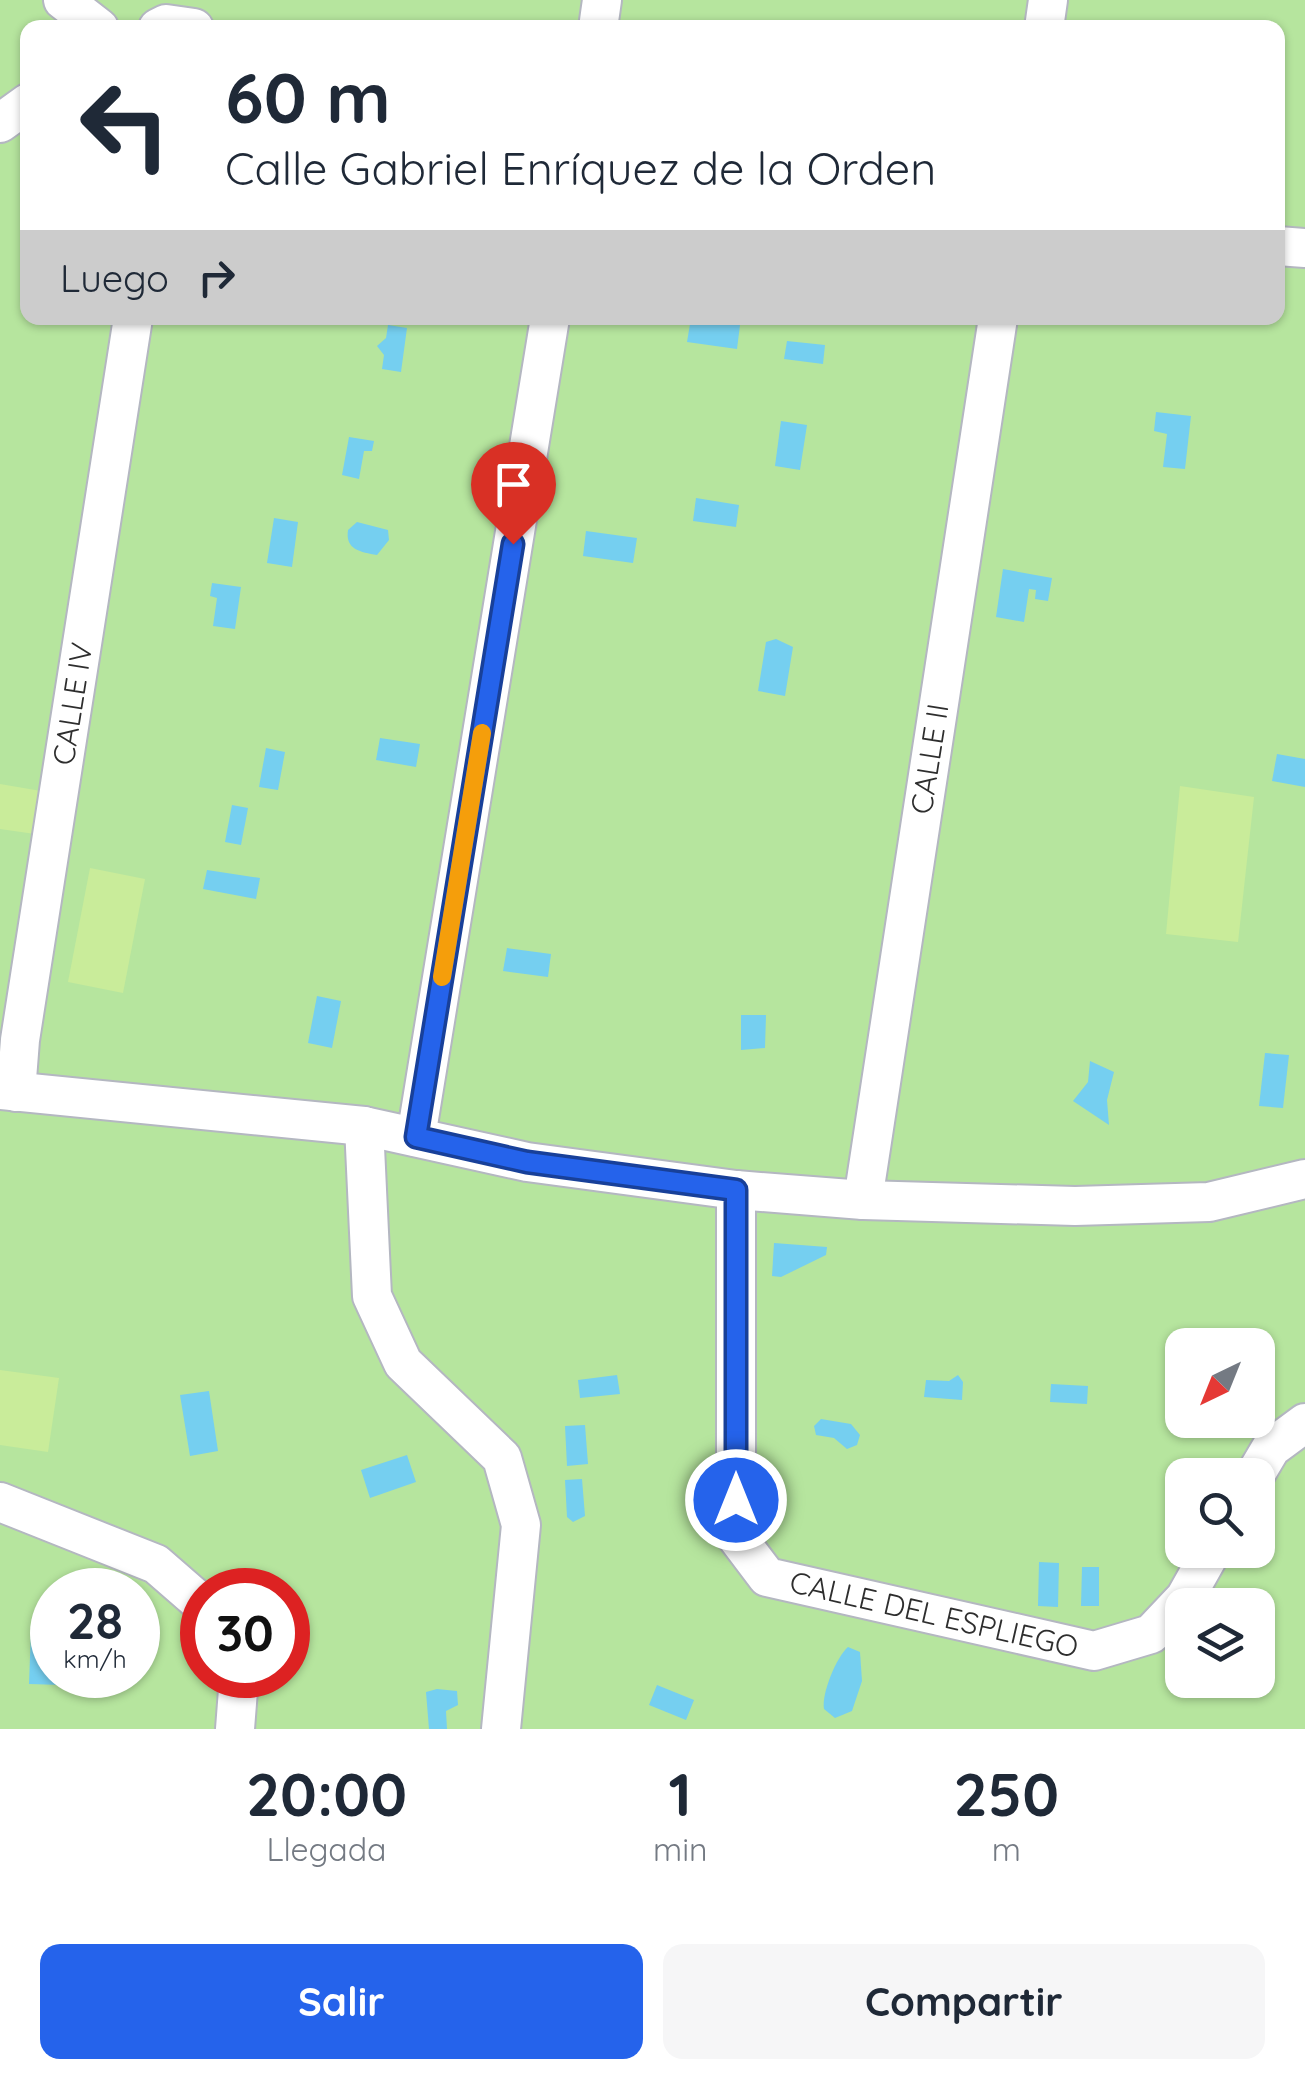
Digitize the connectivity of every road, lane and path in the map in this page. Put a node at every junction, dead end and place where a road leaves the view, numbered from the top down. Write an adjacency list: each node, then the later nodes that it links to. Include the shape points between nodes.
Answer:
1 (64, 0): 2 (street)
2 (89, 20)
3 (132, 325): 6 (street, CALLE IV)
4 (549, 325): 8 (street)
5 (997, 325): 11 (street, CALLE II)
6 (8, 1091): 7 (street)
7 (364, 1126): 8 (street); 19 (street, via 372,1296 404,1363 502,1458 522,1525)
8 (416, 1137): 10 (street, via 527,1162)
9 (1301, 1189): 11 (street, via 1209,1202 1074,1206)
10 (736, 1190): 11 (street); 15 (street, CALLE DEL ESPLIEGO, via 736,1536 767,1576 1094,1651 1150,1634 1185,1598)
11 (863, 1200)
12 (1305, 1423): 13 (street)
13 (1265, 1458)
14 (0, 1502): 16 (street, via 156,1564)
15 (1202, 1568)
16 (180, 1585)
17 (237, 1698): 18 (street)
18 (235, 1729)
19 (501, 1729)

